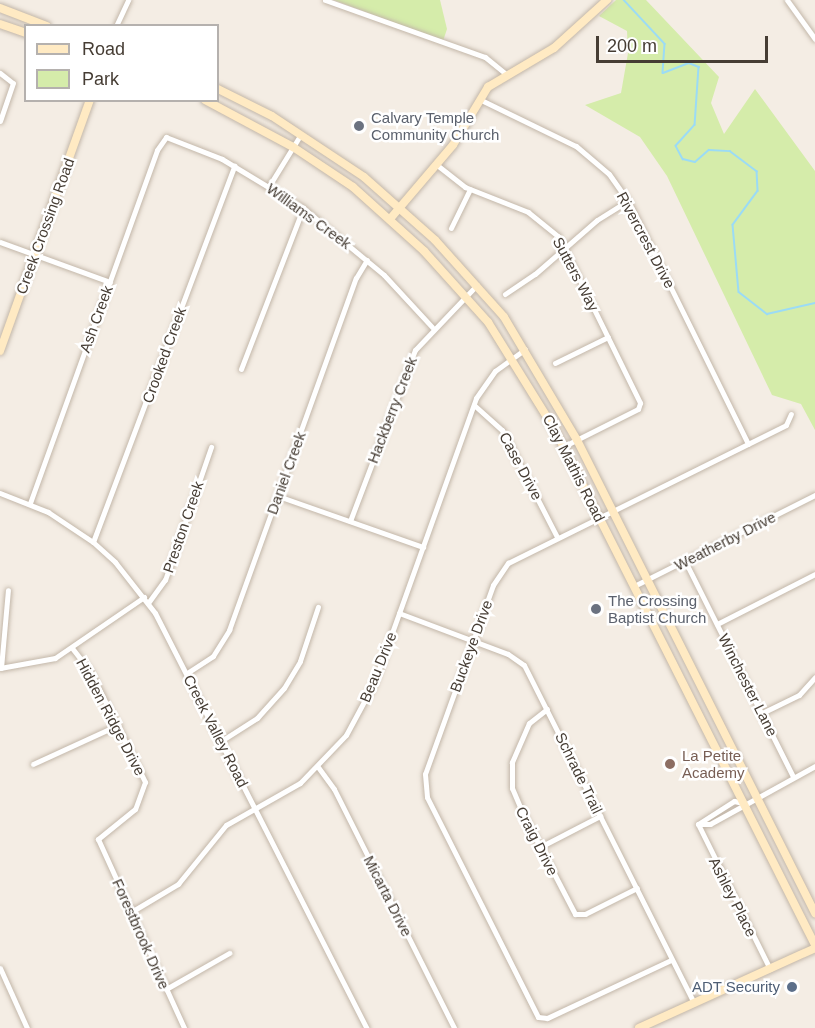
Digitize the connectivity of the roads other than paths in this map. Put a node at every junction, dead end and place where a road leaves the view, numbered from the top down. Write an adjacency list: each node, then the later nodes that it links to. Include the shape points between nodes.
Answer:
1 (128, 0): 8 (street)
2 (325, 0): 12 (street, via 485,57)
3 (787, 0): 10 (street)
4 (605, 2): 12 (main road, via 554,48)
5 (0, 8): 7 (main road)
6 (0, 24): 9 (main road)
7 (43, 24)
8 (117, 24)
9 (24, 32)
10 (815, 39)
11 (0, 73): 17 (street, via 12,80)
12 (505, 73): 14 (main road)
13 (219, 90): 18 (main road, Clay Mathis Road)
14 (478, 99): 22 (main road); 25 (street, Rivercrest Drive, via 576,146 609,174)
15 (89, 102): 32 (main road, Creek Crossing Road)
16 (208, 102): 20 (main road, Clay Mathis Road)
17 (0, 121)
18 (301, 134): 20 (street); 26 (main road, Clay Mathis Road)
19 (166, 137): 21 (street, Williams Creek); 34 (street, Ash Creek)
20 (293, 147): 23 (street); 28 (main road, Clay Mathis Road, via 353,187)
21 (234, 165): 23 (street, Williams Creek); 59 (street, Crooked Creek)
22 (437, 165): 24 (street, Sutters Way); 26 (main road)
23 (268, 186): 27 (street, Williams Creek)
24 (470, 189): 29 (street); 31 (street, Sutters Way, via 528,212 550,228)
25 (628, 201): 31 (street); 48 (street, Rivercrest Drive)
26 (401, 206): 28 (main road); 35 (main road, Clay Mathis Road)
27 (303, 208): 33 (street, Williams Creek); 44 (street)
28 (390, 219): 36 (main road, Clay Mathis Road)
29 (451, 228)
30 (0, 242): 32 (street)
31 (563, 247): 37 (street, via 535,274); 39 (street, Sutters Way)
32 (34, 255): 34 (street); 41 (main road, Creek Crossing Road)
33 (367, 260): 38 (street, Williams Creek); 53 (street, Daniel Creek, via 353,284)
34 (110, 282): 54 (street, Ash Creek)
35 (477, 285): 36 (street, Hackberry Creek); 40 (main road, Clay Mathis Road)
36 (466, 294): 38 (street, Hackberry Creek); 42 (main road, Clay Mathis Road)
37 (505, 294)
38 (432, 327): 57 (street, Hackberry Creek, via 407,365)
39 (608, 336): 43 (street); 47 (street, Sutters Way, via 640,408)
40 (525, 349): 42 (street, Beau Drive); 47 (main road, Clay Mathis Road)
41 (0, 351)
42 (513, 356): 45 (street, Beau Drive, via 489,378); 49 (main road, Clay Mathis Road)
43 (555, 363)
44 (241, 369)
45 (474, 405): 58 (street, Case Drive, via 502,430); 60 (street, Beau Drive)
46 (791, 414): 48 (street, Buckeye Drive, via 786,425)
47 (577, 440): 49 (street); 55 (main road, Clay Mathis Road)
48 (748, 444): 55 (street, Buckeye Drive)
49 (564, 446): 56 (main road, Clay Mathis Road)
50 (211, 447): 67 (street, Preston Creek, via 165,580)
51 (0, 493): 54 (street, Creek Valley Road)
52 (815, 495): 61 (street, Weatherby Drive)
53 (278, 496): 57 (street); 74 (street, Daniel Creek, via 226,637 213,656)
54 (30, 503): 59 (street, Creek Valley Road)
55 (614, 511): 56 (street, Buckeye Drive); 63 (main road, Clay Mathis Road)
56 (600, 517): 58 (street, Buckeye Drive); 64 (main road, Clay Mathis Road)
57 (350, 521): 60 (street)
58 (557, 537): 71 (street, Buckeye Drive, via 500,571)
59 (93, 543): 66 (street, Creek Valley Road)
60 (423, 547): 69 (street, Beau Drive)
61 (685, 561): 63 (street, Weatherby Drive); 70 (street, Winchester Lane)
62 (815, 574): 70 (street)
63 (649, 579): 64 (street, Weatherby Drive); 79 (main road, Clay Mathis Road)
64 (634, 586): 80 (main road, Clay Mathis Road)
65 (8, 590): 73 (street)
66 (144, 597): 67 (street, Creek Valley Road); 72 (street)
67 (148, 603): 74 (street, Creek Valley Road)
68 (318, 607): 81 (street, via 300,661 284,688 256,718)
69 (399, 613): 71 (street, Schrade Trail); 84 (street, Beau Drive, via 361,710)
70 (717, 624): 77 (street, Winchester Lane)
71 (473, 640): 76 (street, Schrade Trail, via 519,661); 100 (street, Buckeye Drive, via 427,767 425,791 533,1011 547,1018)
72 (72, 648): 73 (street, via 38,664); 78 (street, Hidden Ridge Drive, via 90,671)
73 (1, 668)
74 (187, 673): 81 (street, Creek Valley Road)
75 (815, 678): 77 (street, via 799,695)
76 (547, 709): 90 (street, Schrade Trail); 94 (street, Craig Drive, via 522,734 510,777)
77 (762, 713): 85 (street, Winchester Lane)
78 (117, 725): 82 (street); 93 (street, Hidden Ridge Drive, via 146,789 130,815)
79 (723, 726): 80 (main road); 86 (main road, Clay Mathis Road)
80 (708, 734): 87 (main road, Clay Mathis Road)
81 (221, 741): 88 (street, Creek Valley Road)
82 (33, 764)
83 (815, 766): 85 (street)
84 (318, 767): 88 (street, Beau Drive); 109 (street, Micarta Drive, via 334,789)
85 (793, 777): 86 (street)
86 (757, 795): 87 (street); 97 (main road, Clay Mathis Road)
87 (743, 802): 89 (street, via 734,801); 91 (street); 98 (main road, Clay Mathis Road)
88 (256, 809): 96 (street, Beau Drive, via 226,825 178,884); 108 (street, Creek Valley Road)
89 (717, 810): 91 (street); 92 (street)
90 (600, 816): 94 (street); 95 (street, Schrade Trail)
91 (722, 818): 92 (street, via 706,826)
92 (698, 824): 102 (street, Ashley Place)
93 (98, 839): 96 (street, Forestbrook Drive)
94 (540, 847): 95 (street, Craig Drive, via 578,915)
95 (637, 888): 100 (street, Schrade Trail)
96 (131, 912): 103 (street, Forestbrook Drive)
97 (815, 913)
98 (815, 946): 102 (main road)
99 (229, 953): 103 (street)
100 (671, 960): 104 (street, Schrade Trail)
101 (0, 969): 106 (street)
102 (770, 969): 104 (main road)
103 (166, 989): 107 (street, Forestbrook Drive)
104 (694, 1003): 105 (main road)
105 (643, 1027)
106 (27, 1028)
107 (184, 1028)
108 (366, 1028)
109 (454, 1028)

